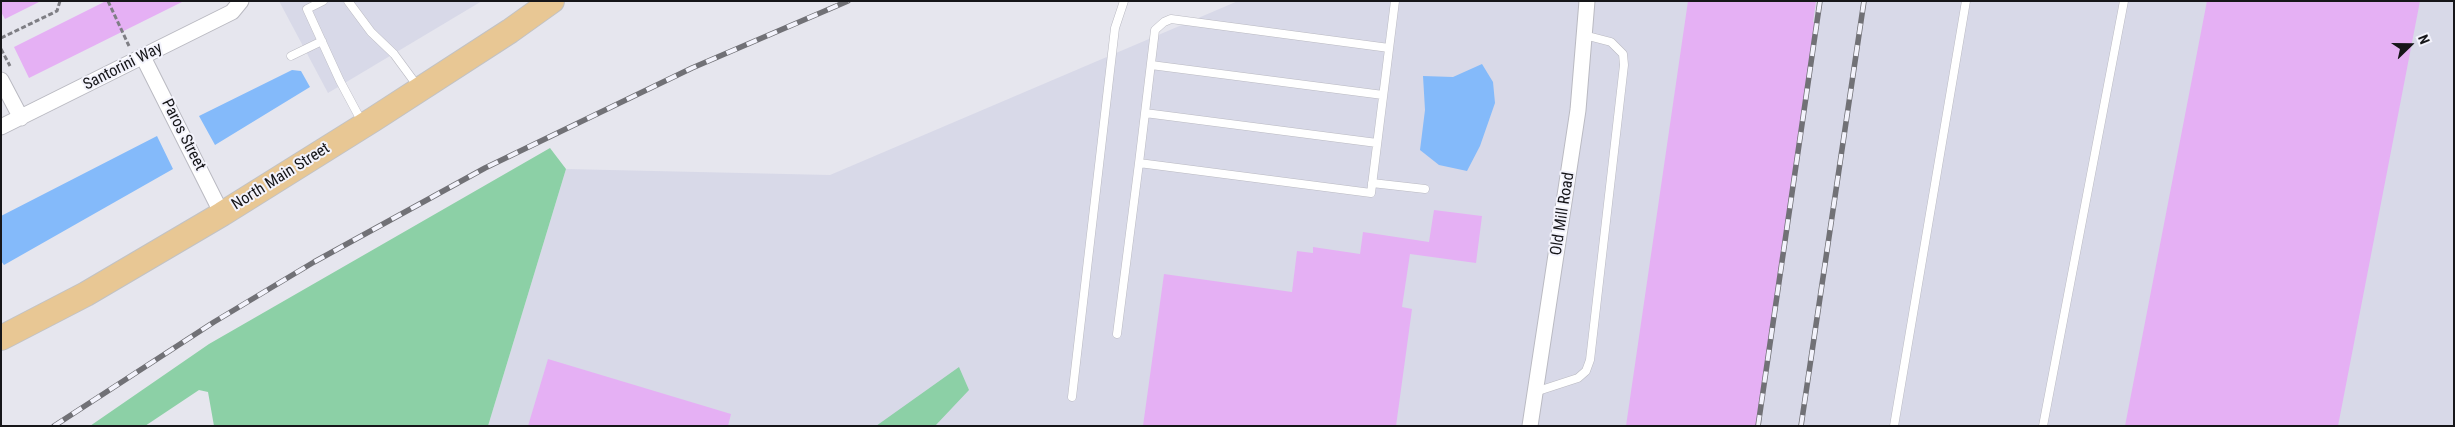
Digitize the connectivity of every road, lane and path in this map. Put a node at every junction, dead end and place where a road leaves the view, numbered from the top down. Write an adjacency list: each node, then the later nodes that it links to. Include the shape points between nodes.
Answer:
1 (60, 1): 13 (path, via 57,11)
2 (108, 1): 15 (path)
3 (241, 1): 18 (street, Santorini Way, via 232,12)
4 (323, 1): 14 (lane, via 307,9)
5 (348, 1): 23 (lane)
6 (552, 1): 23 (main road, North Main Street)
7 (1124, 1): 37 (lane, via 1115,28)
8 (1395, 1): 16 (lane)
9 (1587, 1): 12 (street, Old Mill Road)
10 (1966, 1): 39 (lane)
11 (2124, 1): 40 (lane)
12 (1584, 35): 36 (street, Old Mill Road, via 1578,110); 36 (lane, via 1611,42 1623,54 1624,65 1590,360 1586,371 1578,378)
13 (1, 38)
14 (322, 41): 20 (lane); 27 (lane)
15 (130, 48): 18 (path); 19 (path)
16 (1389, 48): 21 (lane, via 1171,19 1155,30); 24 (lane)
17 (1, 49): 22 (path)
18 (141, 50): 26 (street, Santorini Way); 33 (street, Paros Street)
19 (122, 52)
20 (291, 56)
21 (1151, 64): 24 (lane); 25 (lane)
22 (7, 76): 26 (street)
23 (420, 90): 27 (main road, North Main Street)
24 (1383, 96): 29 (lane)
25 (1145, 113): 29 (lane); 30 (lane)
26 (20, 118): 28 (street, Santorini Way)
27 (364, 125): 33 (main road, North Main Street)
28 (1, 127)
29 (1377, 143): 31 (lane)
30 (1139, 163): 31 (lane, via 1371,193); 34 (lane)
31 (1372, 183): 32 (lane)
32 (1425, 189)
33 (222, 214): 35 (main road, North Main Street, via 86,294)
34 (1117, 334)
35 (1, 338)
36 (1535, 392): 38 (street, Old Mill Road)
37 (1072, 397)
38 (1530, 426)
39 (1894, 426)
40 (2043, 426)

